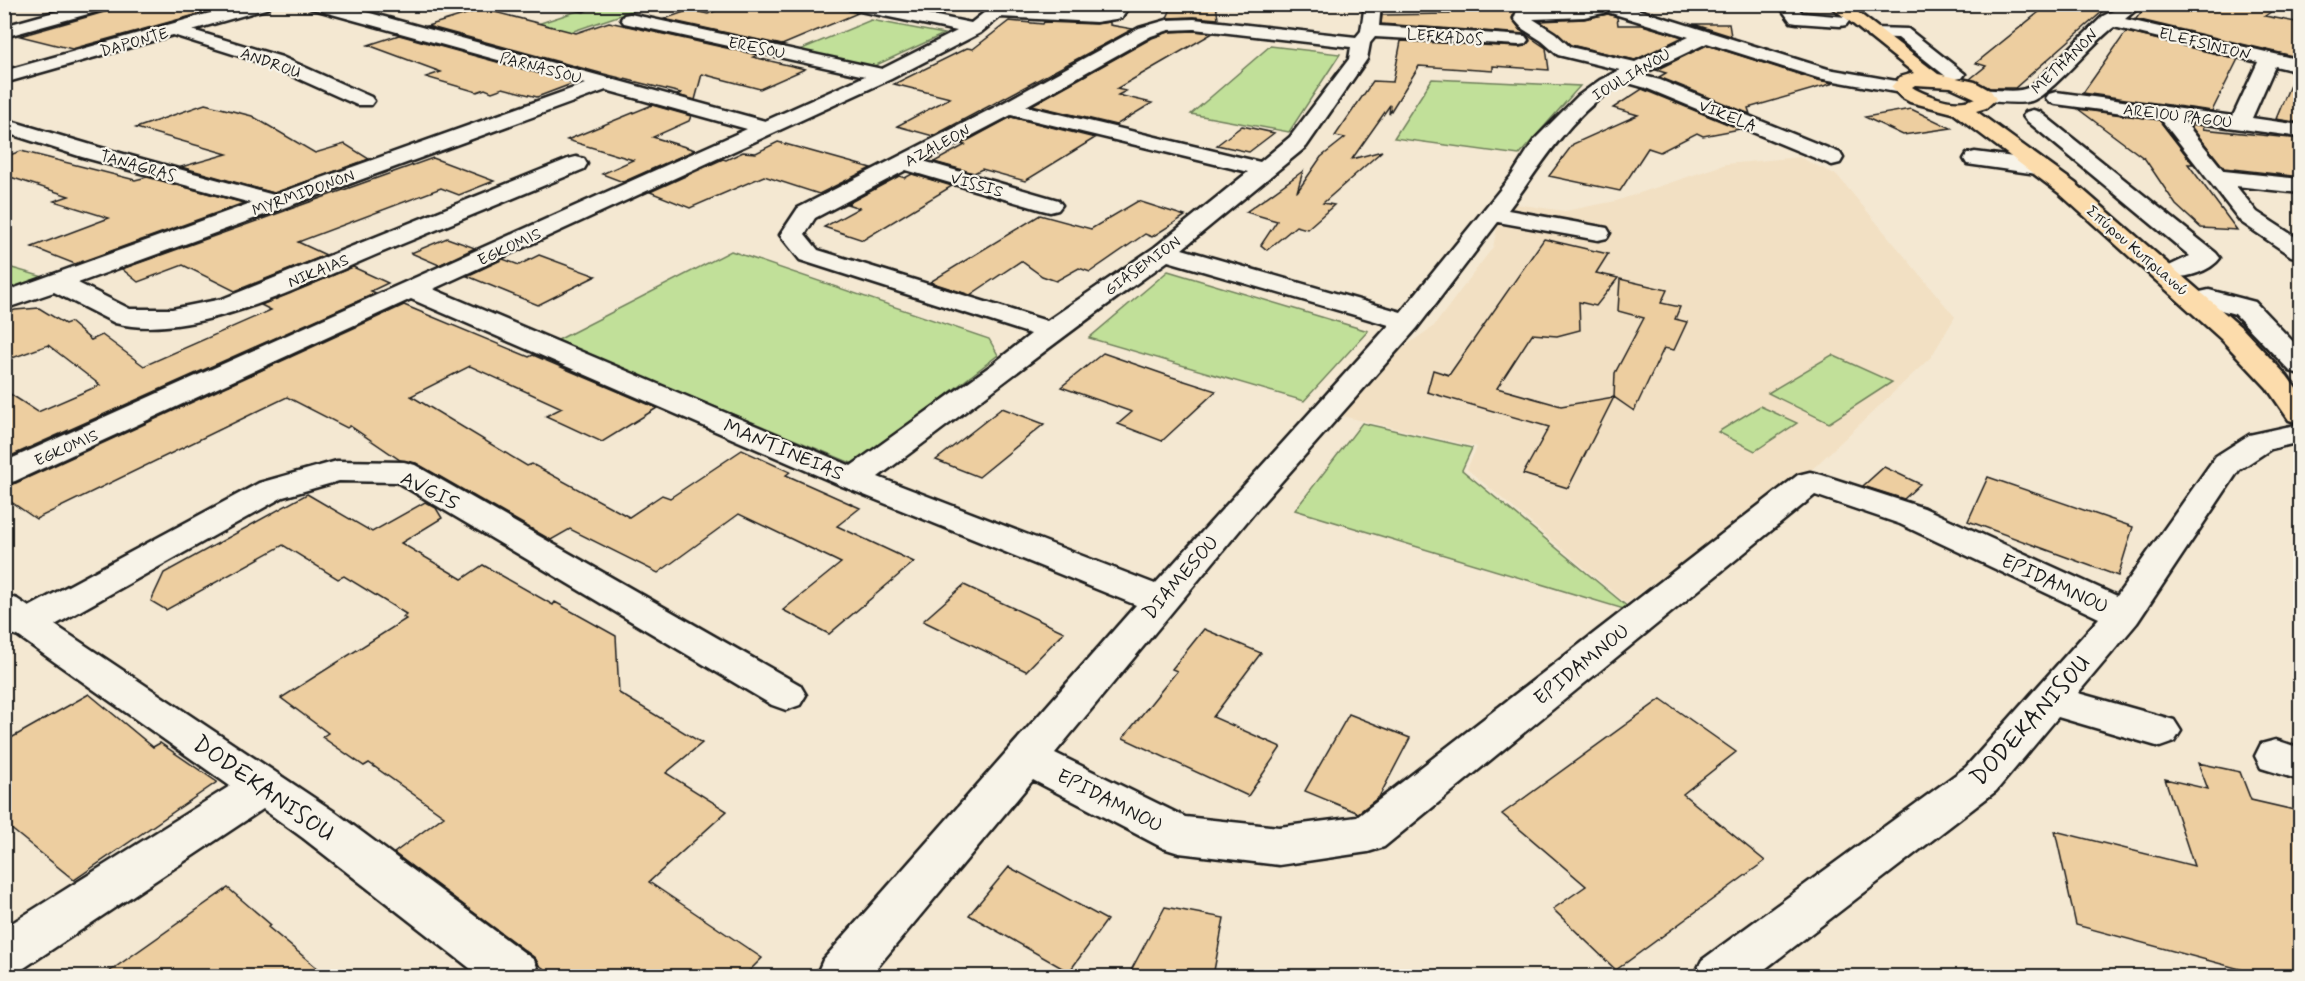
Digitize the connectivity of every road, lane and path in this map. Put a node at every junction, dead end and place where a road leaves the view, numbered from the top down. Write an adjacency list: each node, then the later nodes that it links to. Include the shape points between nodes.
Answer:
1 (104, 4): 19 (street)
2 (263, 4): 18 (street, DAPONTE)
3 (316, 4): 31 (street, PARNASSOU)
4 (850, 4): 17 (street)
5 (1122, 4): 13 (street, via 1116,14 1096,17)
6 (1373, 4): 23 (street, GIASEMION)
7 (1786, 4): 14 (street, via 1797,18)
8 (1818, 4): 14 (main road)
9 (2138, 4): 16 (street, METHANON)
10 (2292, 4): 12 (street)
11 (1604, 6): 21 (street); 26 (street, VIKELA, via 1584,12 1528,14 1522,19 1534,32 1546,35 1564,51)
12 (2301, 7)
13 (1002, 8): 17 (street, EGKOMIS)
14 (1838, 13): 20 (main road); 30 (main road)
15 (630, 19): 28 (street, ERESOU)
16 (2109, 20): 24 (street, ELEFSINION); 34 (street, METHANON, via 2037,92)
17 (974, 29): 28 (street, EGKOMIS)
18 (175, 30): 29 (street, DAPONTE); 33 (street, ANDROU, via 275,61)
19 (4, 32)
20 (1874, 33): 27 (street, via 1902,33); 30 (main road)
21 (1706, 38): 26 (street, IOULIANOU); 30 (street, via 1825,74)
22 (1519, 40): 23 (street, LEFKADOS)
23 (1368, 44): 35 (street, AZALEON, via 1194,24 1167,25 1145,32); 48 (street, GIASEMION, via 1298,142)
24 (2269, 59): 25 (street, ELEFSINION); 38 (street)
25 (2301, 66)
26 (1629, 72): 42 (street, VIKELA); 50 (street, IOULIANOU, via 1585,100 1543,144)
27 (1955, 74)
28 (884, 75): 40 (street, EGKOMIS)
29 (4, 77)
30 (1917, 82): 34 (main road, via 1968,86); 34 (main road, via 1912,96 1923,100)
31 (603, 84): 40 (street, PARNASSOU); 52 (street, MYRMIDONON)
32 (2056, 98): 36 (street, AREIOU PAGOU)
33 (364, 100)
34 (1972, 102): 47 (main road, Σπύρου Κυπριανού)
35 (1008, 108): 45 (street, AZALEON); 48 (street)
36 (2166, 114): 38 (street, AREIOU PAGOU); 49 (street)
37 (2032, 116): 44 (street)
38 (2240, 123): 41 (street, AREIOU PAGOU)
39 (4, 125): 52 (street, TANAGRAS)
40 (767, 128): 60 (street, EGKOMIS)
41 (2301, 131)
42 (1832, 158)
43 (1975, 159): 47 (street)
44 (2088, 161): 47 (street); 58 (street, via 2207,258)
45 (903, 162): 53 (street, VISSIS); 64 (street, AZALEON, via 806,213 792,236 810,255)
46 (576, 164): 59 (street, NIKAIAS, via 229,306 172,317 125,317)
47 (2041, 164): 58 (main road, Σπύρου Κυπριανού); 67 (main road, Σπύρου Κυπριανού, via 2232,334)
48 (1263, 169): 57 (street, GIASEMION)
49 (2216, 177): 51 (street); 56 (street, via 2249,217)
50 (1520, 179): 54 (street, DIAMESOU)
51 (2301, 186)
52 (273, 202): 59 (street, MYRMIDONON)
53 (1050, 205)
54 (1492, 214): 55 (street); 63 (street, DIAMESOU)
55 (1598, 232)
56 (2301, 251)
57 (1164, 252): 63 (street); 64 (street, GIASEMION)
58 (2178, 271): 61 (main road, Σπύρου Κυπριανού)
59 (55, 282): 62 (street, MYRMIDONON)
60 (412, 290): 69 (street, EGKOMIS); 70 (street, MANTINEIAS)
61 (2209, 298): 65 (street, via 2245,308); 66 (main road, Σπύρου Κυπριανού)
62 (4, 301)
63 (1407, 322): 71 (street, DIAMESOU)
64 (1051, 331): 70 (street, GIASEMION)
65 (2301, 365)
66 (2301, 388)
67 (2301, 414)
68 (2301, 433): 72 (street, DODEKANISOU, via 2260,442 2227,463)
69 (4, 474)
70 (854, 479): 71 (street, MANTINEIAS)
71 (1160, 600): 77 (street, DIAMESOU)
72 (2124, 615): 75 (street, DODEKANISOU); 77 (street, EPIDAMNOU, via 1912,516 1810,482 1368,834 1279,846 1179,835)
73 (15, 616): 74 (street, AVGIS, via 271,490 337,471 404,472); 78 (street, DODEKANISOU)
74 (786, 694)
75 (2050, 700): 76 (street); 82 (street, DODEKANISOU, via 1981,779)
76 (2160, 731)
77 (1027, 758): 81 (street, DIAMESOU)
78 (264, 786): 79 (street); 80 (street, DODEKANISOU)
79 (4, 956)
80 (517, 976)
81 (840, 976)
82 (1719, 976)

